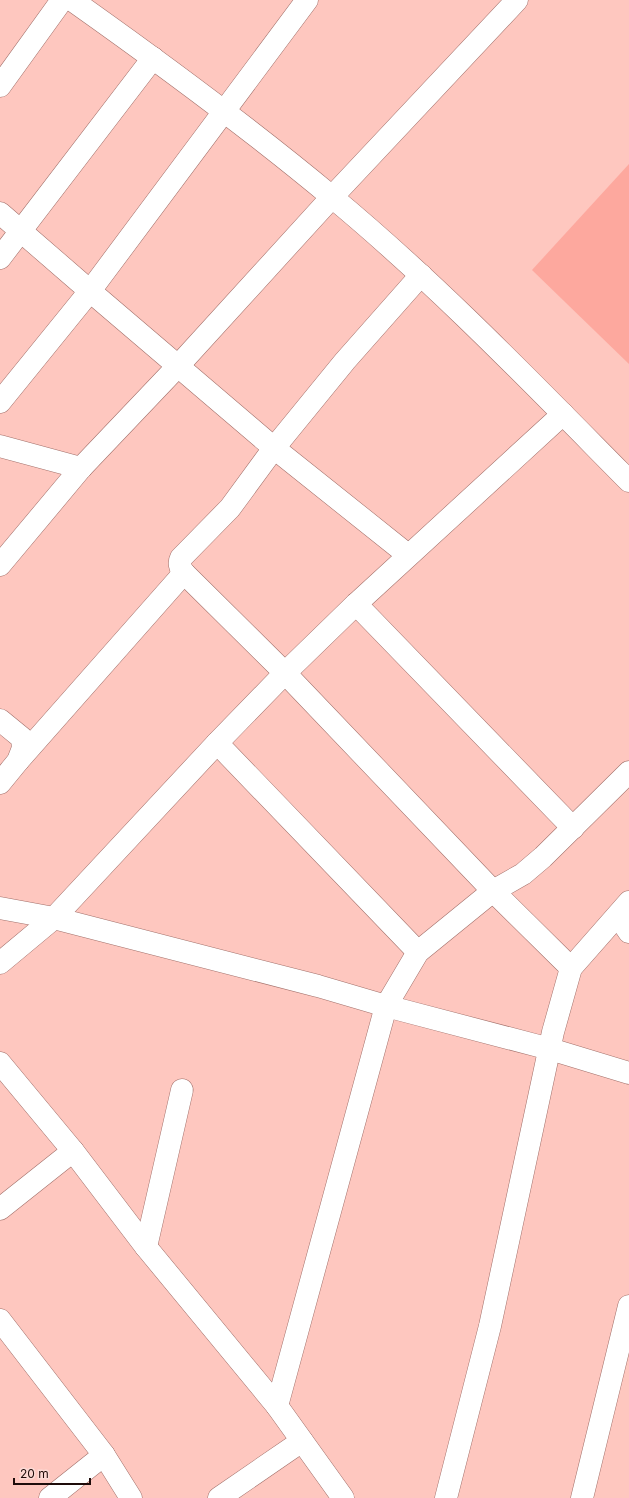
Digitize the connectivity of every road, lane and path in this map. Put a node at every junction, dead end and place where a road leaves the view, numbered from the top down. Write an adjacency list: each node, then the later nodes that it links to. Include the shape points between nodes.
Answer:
1 (62, 0): 6 (street)
2 (72, 0): 5 (street)
3 (307, 0): 7 (street)
4 (517, 0): 8 (street)
5 (154, 58): 7 (street); 10 (street)
6 (0, 86)
7 (224, 110): 8 (street); 13 (street)
8 (332, 197): 12 (street); 14 (street)
9 (0, 213): 10 (street)
10 (21, 230): 11 (street); 13 (street)
11 (0, 258)
12 (421, 275): 16 (street); 18 (street, via 345,361)
13 (90, 292): 14 (street); 15 (street)
14 (178, 366): 18 (street); 19 (street)
15 (0, 402)
16 (563, 414): 20 (street); 21 (street)
17 (0, 446): 19 (street)
18 (274, 448): 21 (street); 23 (street, via 230,508 181,558 179,566)
19 (81, 468): 22 (street)
20 (629, 481)
21 (408, 556): 24 (street)
22 (0, 565)
23 (184, 573): 25 (street); 28 (street)
24 (356, 604): 25 (street); 31 (street)
25 (285, 673): 27 (street); 32 (street)
26 (0, 720): 28 (street, via 22,738 23,748)
27 (217, 744): 35 (street); 36 (street)
28 (18, 761): 30 (street)
29 (629, 772): 31 (street)
30 (0, 783)
31 (573, 828): 32 (street, via 523,874)
32 (493, 892): 36 (street); 38 (street)
33 (0, 908): 35 (street)
34 (625, 917): 38 (street)
35 (54, 918): 37 (street); 39 (street)
36 (418, 952): 39 (street)
37 (0, 963)
38 (571, 968): 40 (street)
39 (386, 1006): 40 (street); 49 (street)
40 (550, 1049): 42 (street); 56 (street, via 490,1326)
41 (0, 1063): 44 (street)
42 (629, 1073)
43 (182, 1090): 46 (street)
44 (73, 1151): 45 (street); 46 (street)
45 (0, 1210)
46 (146, 1247): 49 (street)
47 (629, 1306): 57 (street)
48 (0, 1320): 51 (street)
49 (277, 1406): 50 (street)
50 (302, 1441): 54 (street); 55 (street)
51 (104, 1455): 52 (street); 53 (street)
52 (50, 1498)
53 (131, 1498)
54 (219, 1498)
55 (343, 1498)
56 (446, 1498)
57 (582, 1498)

